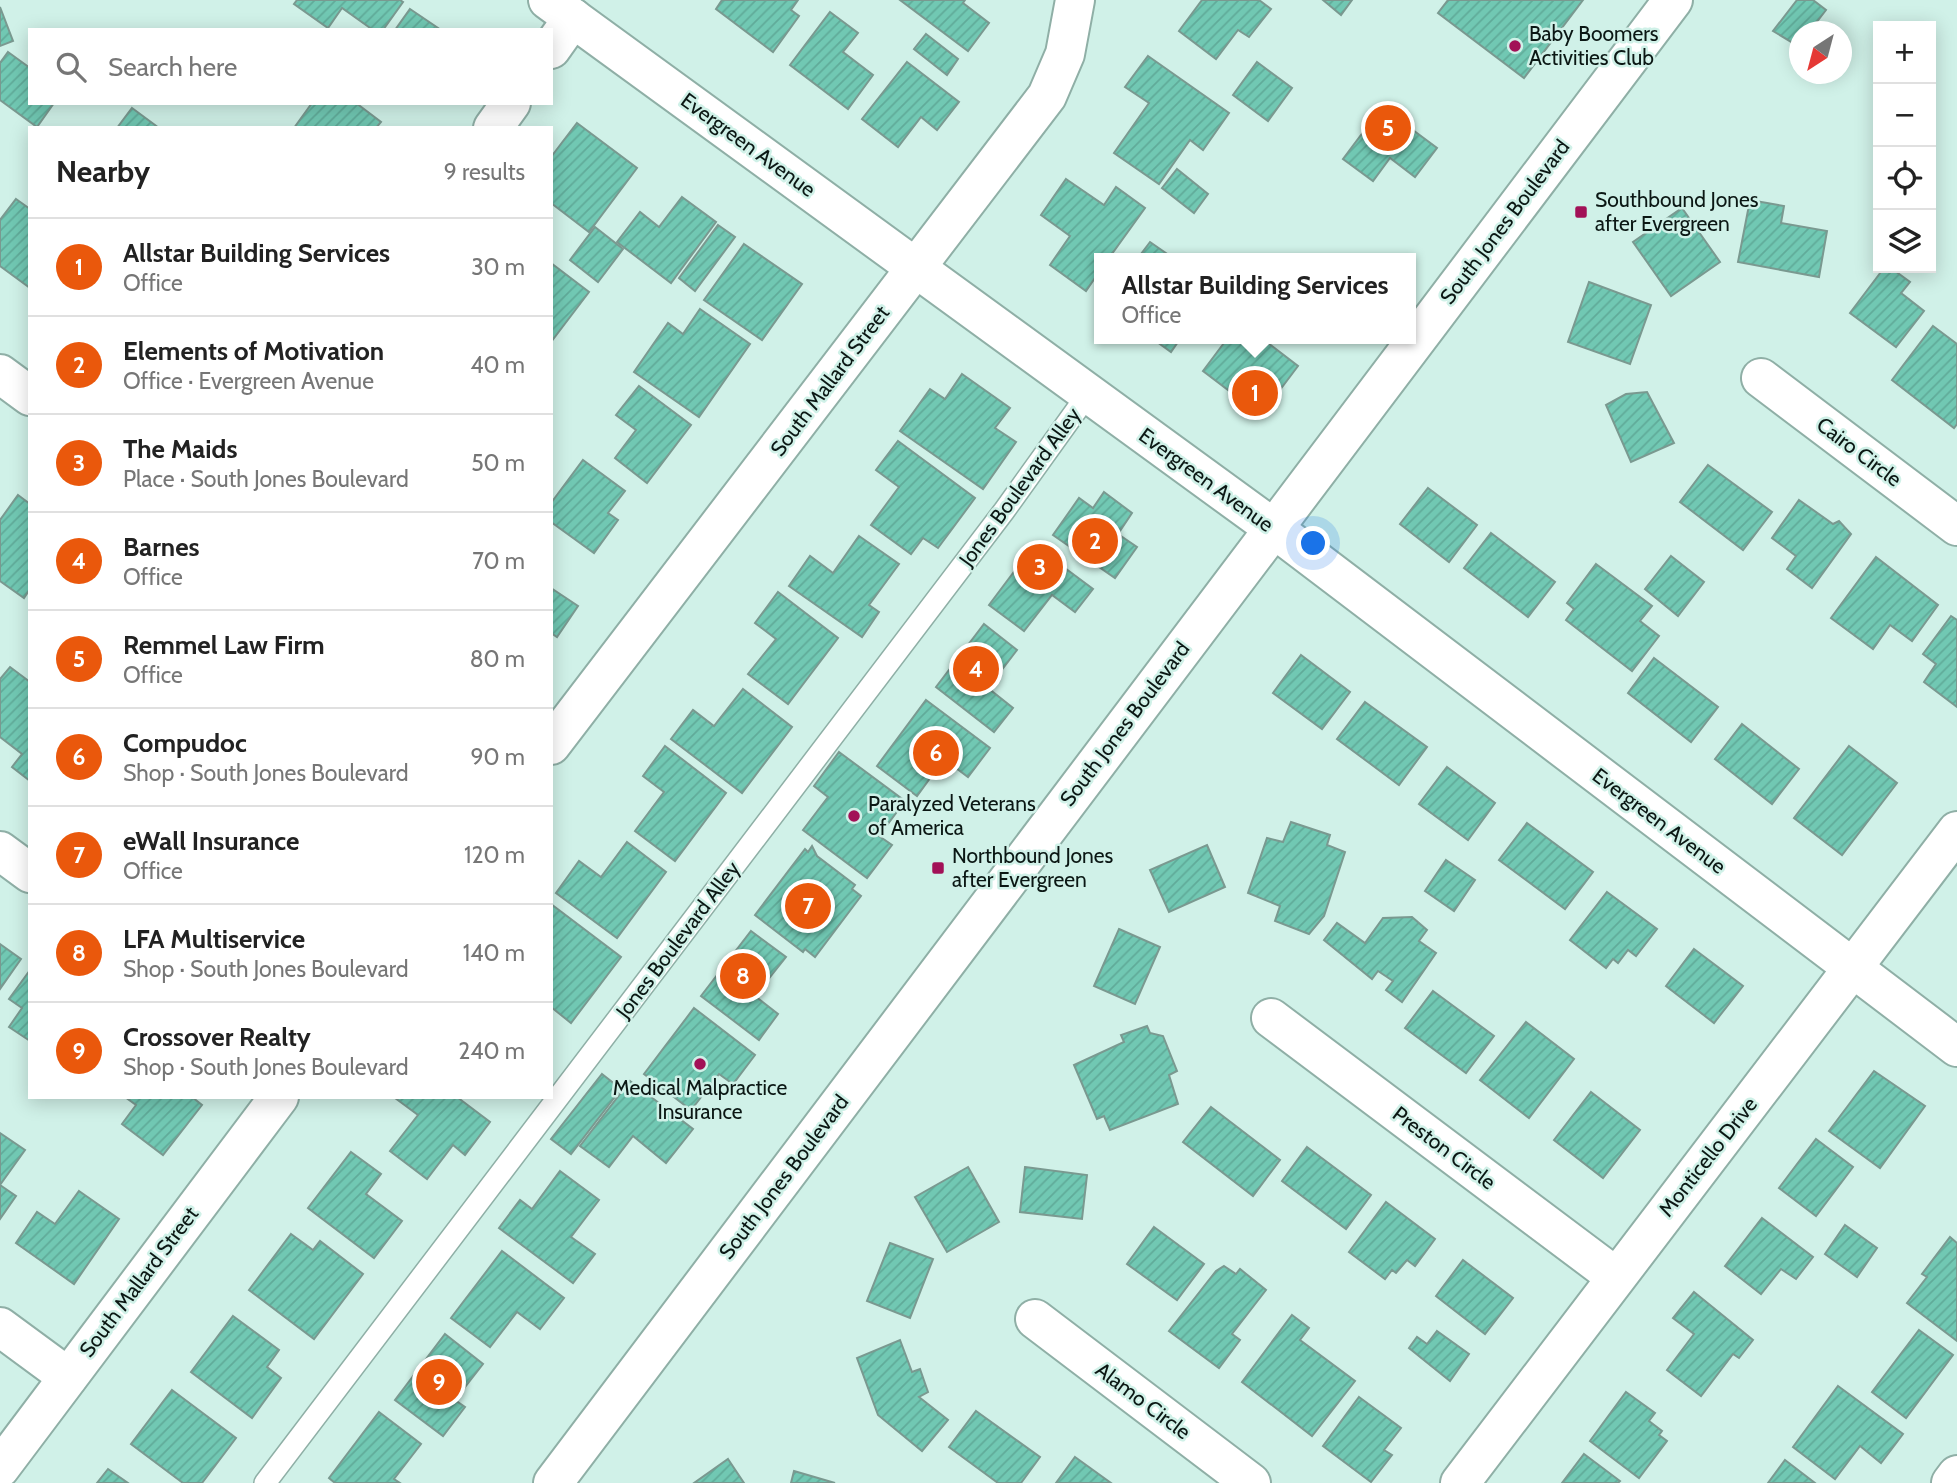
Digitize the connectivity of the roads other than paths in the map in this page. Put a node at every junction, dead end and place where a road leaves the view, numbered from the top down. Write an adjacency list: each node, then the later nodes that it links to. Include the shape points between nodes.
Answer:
1 (1075, 0): 7 (street, South Mallard Street, via 1065,54 1047,96)
2 (1673, 0): 8 (street, South Jones Boulevard)
3 (561, 9): 4 (street); 7 (street, Evergreen Avenue)
4 (553, 41)
5 (510, 105): 6 (street)
6 (494, 126)
7 (917, 268): 12 (street, Evergreen Avenue); 16 (street, South Mallard Street)
8 (1416, 339)
9 (1412, 344): 15 (street, South Jones Boulevard)
10 (0, 374): 13 (street)
11 (1761, 378): 14 (street, Cairo Circle)
12 (1088, 394): 15 (street, Evergreen Avenue); 30 (lane, Jones Boulevard Alley, via 1004,511)
13 (28, 395)
14 (1957, 526)
15 (1273, 528): 20 (street, Evergreen Avenue); 31 (street, South Jones Boulevard)
16 (553, 742)
17 (1957, 831): 20 (street, Monticello Drive)
18 (0, 851): 19 (street)
19 (28, 872)
20 (1854, 968): 22 (street, Evergreen Avenue); 24 (street, Monticello Drive)
21 (1271, 1018): 24 (street, Preston Circle)
22 (1957, 1047)
23 (277, 1099): 27 (street, South Mallard Street)
24 (1616, 1278): 33 (street, Monticello Drive)
25 (1035, 1319): 32 (street, Alamo Circle)
26 (0, 1327): 27 (street)
27 (68, 1377): 28 (street, South Mallard Street)
28 (0, 1468)
29 (1957, 1475): 34 (street)
30 (265, 1483)
31 (553, 1483)
32 (1251, 1483)
33 (1460, 1483)
34 (1951, 1483)

